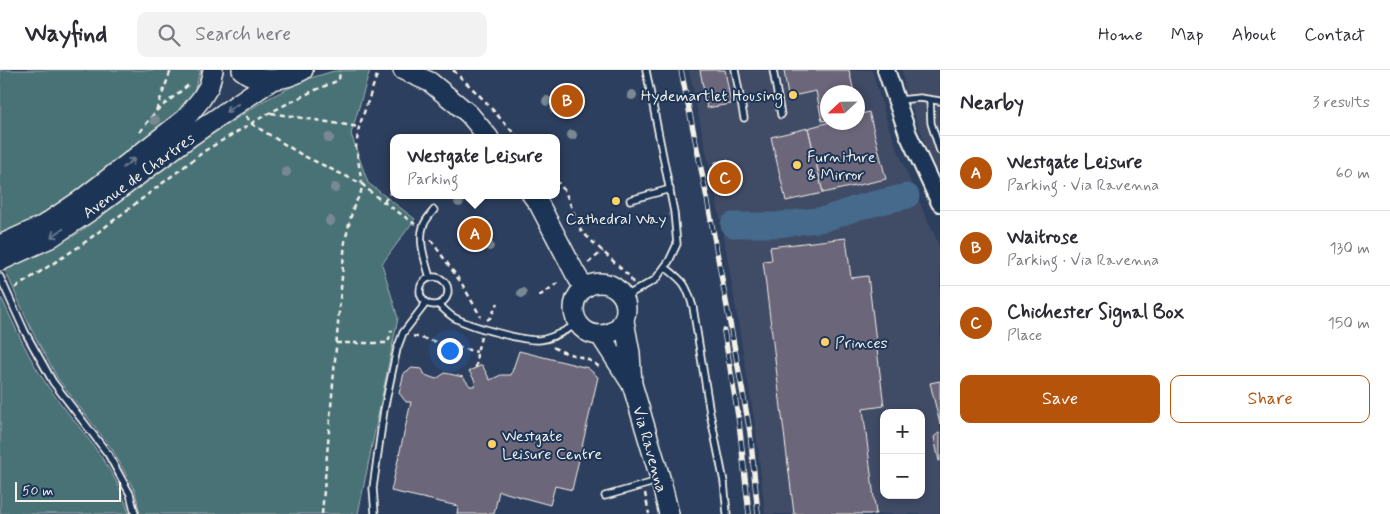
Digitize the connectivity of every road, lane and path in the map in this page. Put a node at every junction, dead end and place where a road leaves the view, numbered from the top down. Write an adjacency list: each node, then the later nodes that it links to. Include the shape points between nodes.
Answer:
1 (213, 70): 36 (main road, Avenue de Chartres, one-way to 1, via 42,226 185,119 201,100)
2 (242, 70): 12 (main road, via 258,78)
3 (302, 70): 12 (main road, via 284,79)
4 (340, 70): 18 (path, via 339,80)
5 (403, 70): 23 (main road, via 430,82 469,114)
6 (453, 70): 24 (path)
7 (646, 70): 28 (lane)
8 (735, 70): 20 (lane)
9 (773, 70): 19 (lane)
10 (886, 70): 14 (street)
11 (377, 75): 22 (path)
12 (272, 80): 37 (main road, Avenue de Chartres, one-way to 37, via 86,214 50,238)
13 (194, 81): 17 (path)
14 (896, 100): 15 (lane); 33 (street)
15 (930, 100): 16 (lane); 25 (lane, via 931,123)
16 (940, 102)
17 (156, 111)
18 (269, 113): 21 (path); 22 (path)
19 (781, 115)
20 (744, 118)
21 (252, 124): 26 (path, via 302,155); 42 (path, via 206,150 80,246)
22 (358, 127): 26 (path, via 356,147)
23 (486, 134)
24 (514, 134)
25 (940, 151)
26 (362, 184): 32 (path); 57 (path, via 352,208 346,240)
27 (560, 185): 43 (path, via 581,232 628,275)
28 (670, 189): 31 (lane); 38 (lane, via 677,244)
29 (390, 193): 32 (path)
30 (535, 199): 41 (main road)
31 (630, 200)
32 (384, 202): 35 (path)
33 (940, 203)
34 (434, 210): 35 (lane)
35 (422, 228): 40 (lane, via 422,250); 46 (path)
36 (0, 246)
37 (0, 262)
38 (665, 267): 43 (lane, via 655,280); 60 (lane, via 684,282 693,307)
39 (0, 277): 42 (lane)
40 (430, 278): 44 (lane, via 420,291); 45 (lane, via 443,280 448,287 446,300)
41 (584, 288): 43 (main road, via 599,282); 48 (main road, via 575,300)
42 (8, 293): 56 (lane, via 53,382 108,454 130,494)
43 (631, 294): 47 (main road)
44 (426, 303): 45 (lane); 58 (lane, via 403,334 397,349 373,488)
45 (439, 305): 50 (lane, via 452,317 476,326)
46 (485, 321)
47 (624, 321): 49 (main road, via 614,331); 52 (main road, Via Ravenna)
48 (578, 324): 49 (main road, via 592,334); 50 (lane)
49 (600, 335): 52 (main road, Via Ravenna)
50 (540, 340): 51 (path, via 568,354 586,358)
51 (603, 372)
52 (632, 384): 53 (main road, Via Ravenna)
53 (652, 483): 54 (lane); 55 (main road, Via Ravenna); 59 (path)
54 (605, 496)
55 (669, 512)
56 (135, 514)
57 (322, 514)
58 (375, 514)
59 (649, 514)
60 (727, 514)

